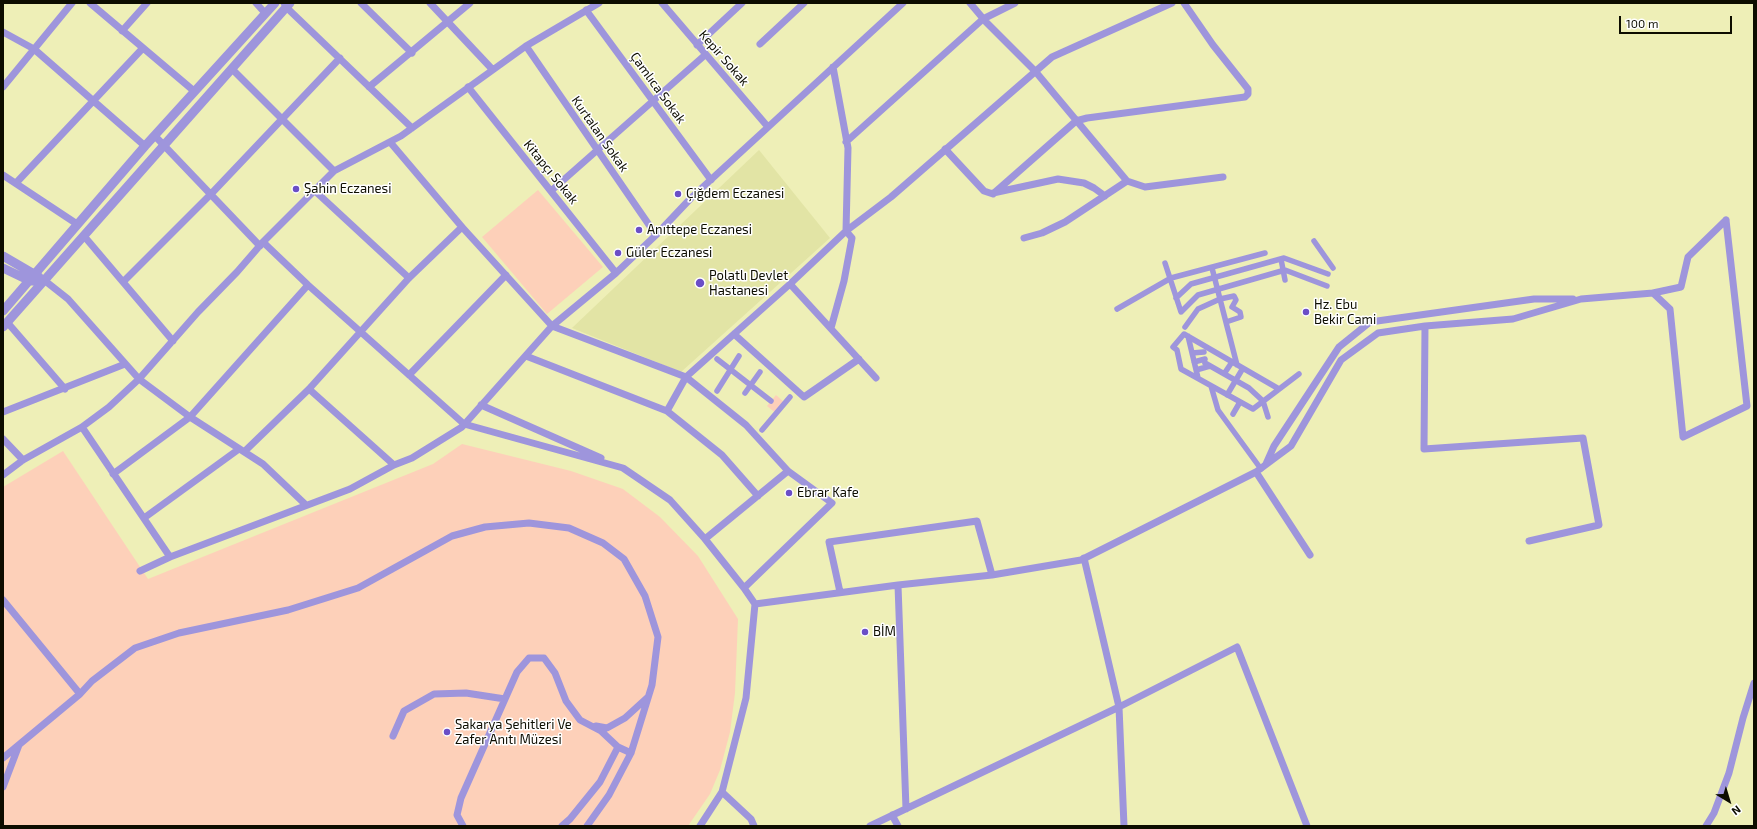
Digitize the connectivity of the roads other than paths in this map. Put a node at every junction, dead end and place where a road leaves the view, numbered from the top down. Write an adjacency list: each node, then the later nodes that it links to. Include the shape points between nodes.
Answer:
1 (72, 3): 29 (street)
2 (90, 3): 23 (street)
3 (147, 3): 23 (street)
4 (256, 3): 20 (street)
5 (275, 3): 20 (street)
6 (361, 3): 30 (street)
7 (430, 3): 22 (street)
8 (470, 3): 22 (street)
9 (662, 3): 26 (street, Kepir Sokak)
10 (742, 3): 26 (street)
11 (804, 3): 25 (street)
12 (903, 3): 33 (street)
13 (970, 3): 21 (street)
14 (1015, 3): 21 (street)
15 (1172, 3): 36 (street, via 1052,58)
16 (1184, 3): 44 (street, via 1248,90 1247,96)
17 (287, 4): 32 (street); 34 (street)
18 (594, 4): 19 (street)
19 (586, 10): 27 (street); 42 (street, Çamlıca Sokak)
20 (266, 13): 40 (street)
21 (984, 19): 36 (street); 49 (street)
22 (447, 21): 30 (street); 35 (street)
23 (122, 31): 28 (street)
24 (3, 32): 29 (street)
25 (760, 44)
26 (697, 45): 31 (street, Kepir Sokak)
27 (526, 46): 35 (street); 53 (street, Kurtalan Sokak)
28 (143, 48): 40 (street); 41 (street)
29 (34, 49): 37 (street); 41 (street)
30 (412, 53): 39 (street)
31 (706, 55): 42 (street); 45 (street, Kepir Sokak)
32 (340, 58): 39 (street); 43 (street)
33 (833, 67): 45 (street); 49 (street)
34 (232, 69): 43 (street); 50 (street)
35 (492, 69): 38 (street)
36 (1035, 71): 44 (street); 52 (street)
37 (3, 87)
38 (468, 87): 46 (street); 61 (street, Kitapçı Sokak)
39 (369, 88): 46 (street)
40 (194, 91): 47 (street)
41 (94, 102): 51 (street); 59 (street)
42 (653, 102): 53 (street); 57 (street, Çamlıca Sokak)
43 (282, 119): 54 (street); 62 (street)
44 (1076, 121): 58 (street); 63 (street)
45 (768, 127): 57 (street)
46 (412, 128): 48 (street)
47 (154, 136): 50 (street); 51 (street)
48 (390, 142): 54 (street); 66 (street)
49 (846, 142): 67 (street)
50 (164, 144): 62 (street); 69 (street)
51 (145, 146): 65 (street)
52 (945, 149): 63 (street, via 984,191); 67 (street, via 891,197)
53 (597, 150): 61 (street); 68 (street, Kurtalan Sokak)
54 (334, 171): 60 (street)
55 (3, 175): 59 (street)
56 (1222, 177): 58 (street, via 1145,187)
57 (711, 180): 68 (street)
58 (1127, 181): 64 (street)
59 (16, 183): 65 (street)
60 (315, 191): 72 (street); 86 (street)
61 (551, 191): 81 (street, Kitapçı Sokak)
62 (210, 194): 72 (street); 90 (street)
63 (993, 194): 64 (street, via 1058,179 1084,183)
64 (1105, 196): 70 (street, via 1065,222)
65 (77, 224): 85 (street)
66 (462, 227): 83 (street); 86 (street)
67 (846, 231): 91 (street); 108 (street, via 852,238)
68 (656, 235): 81 (street)
69 (84, 236): 88 (street); 90 (street)
70 (1024, 238)
71 (1314, 242): 79 (street)
72 (262, 244): 92 (street); 112 (street)
73 (1264, 253): 78 (street)
74 (3, 256): 85 (street)
75 (1280, 259): 80 (street); 82 (street, via 1284,258); 84 (street)
76 (1165, 263): 87 (street)
77 (3, 268): 85 (street)
78 (1212, 268): 84 (street); 87 (street)
79 (1333, 268)
80 (1283, 271): 89 (street); 93 (street); 94 (street)
81 (616, 273): 105 (street)
82 (1328, 274)
83 (506, 275): 105 (street); 128 (street)
84 (1214, 277): 94 (street); 96 (street, via 1190,284)
85 (33, 278): 88 (street); 102 (street)
86 (409, 278): 109 (street)
87 (1171, 278): 96 (street); 100 (street)
88 (44, 280): 104 (street); 121 (street, via 68,299)
89 (1286, 280)
90 (123, 282): 112 (street)
91 (790, 284): 108 (street); 110 (street)
92 (308, 285): 109 (street); 150 (street)
93 (1327, 286)
94 (1217, 289): 96 (street, via 1198,295 1181,312); 97 (street)
95 (1653, 293): 95 (street, via 1680,287 1688,257 1726,220 1747,406 1683,436 1670,309); 98 (street)
96 (1176, 298)
97 (1220, 299): 99 (street, via 1234,296 1236,300); 101 (street); 106 (street, via 1198,309)
98 (1582, 299): 107 (street, via 1513,319); 160 (street, via 1534,299 1370,322 1339,347)
99 (1232, 308): 101 (street); 103 (street, via 1240,312 1241,317)
100 (1116, 309)
101 (1223, 310): 103 (street)
102 (3, 311)
103 (1226, 322): 122 (street)
104 (5, 325): 136 (street)
105 (552, 326): 115 (street); 129 (street)
106 (1185, 326)
107 (1425, 326): 160 (street, via 1378,333 1341,360 1291,446); 168 (street, via 1424,449 1583,438 1600,524)
108 (831, 328): 118 (street)
109 (360, 331): 128 (street); 137 (street)
110 (734, 334): 118 (street, via 804,397); 129 (street)
111 (1188, 336): 114 (street); 122 (street); 131 (street, via 1184,334 1173,347 1177,350 1182,369)
112 (173, 341): 132 (street)
113 (1204, 352): 114 (street)
114 (1192, 353): 119 (street)
115 (526, 356): 146 (street); 147 (street)
116 (739, 356): 123 (street)
117 (717, 359): 123 (street)
118 (859, 359): 130 (street)
119 (1194, 362): 120 (street); 124 (street)
120 (1207, 363): 124 (street); 126 (street)
121 (125, 364): 132 (street); 136 (street)
122 (1237, 365): 126 (street); 133 (street); 138 (street)
123 (731, 369): 134 (street); 139 (street)
124 (1196, 370): 131 (street)
125 (760, 372): 134 (street)
126 (1224, 374): 133 (street)
127 (1299, 374): 138 (street)
128 (409, 375): 152 (street)
129 (686, 377): 147 (street); 161 (street, via 746,425)
130 (876, 378)
131 (1198, 378): 135 (street)
132 (139, 379): 150 (street); 153 (street)
133 (1235, 380): 141 (street); 145 (street, via 1249,388)
134 (751, 385): 140 (street); 143 (street)
135 (1211, 386): 141 (street); 160 (street, via 1218,410)
136 (65, 388): 148 (street)
137 (309, 389): 156 (street); 158 (street)
138 (1280, 389): 145 (street)
139 (717, 390)
140 (745, 393)
141 (1227, 395): 144 (street)
142 (790, 397): 154 (street)
143 (772, 400)
144 (1240, 402): 145 (street, via 1253,409); 149 (street)
145 (1263, 402): 151 (street)
146 (481, 405): 152 (street); 159 (street)
147 (667, 411): 164 (street, via 722,455)
148 (3, 412)
149 (1232, 414)
150 (190, 417): 156 (street); 162 (street)
151 (1268, 417)
152 (464, 424): 158 (street, via 412,458); 159 (street)
153 (82, 427): 157 (street); 162 (street)
154 (762, 430)
155 (3, 439): 157 (street)
156 (242, 450): 165 (street, via 263,464); 166 (street)
157 (23, 460): 163 (street)
158 (394, 466): 165 (street, via 350,489)
159 (623, 468): 167 (street, via 670,500)
160 (1261, 469): 169 (street); 171 (street)
161 (788, 471): 164 (street); 175 (street, via 832,503)
162 (113, 474): 166 (street)
163 (3, 475)
164 (758, 496): 167 (street)
165 (306, 505): 170 (street)
166 (144, 518): 170 (street)
167 (705, 539): 175 (street)
168 (1529, 540)
169 (1310, 555)
170 (170, 557): 172 (street)
171 (1084, 558): 173 (street); 183 (street)
172 (140, 570)
173 (992, 575): 174 (street); 176 (street, via 977,521 828,542)
174 (898, 585): 176 (street); 192 (street)
175 (744, 588): 178 (street)
176 (840, 592): 178 (street)
177 (3, 600): 180 (street)
178 (754, 604): 191 (street, via 746,698)
179 (1754, 683): 203 (street, via 1729,773 1714,813)
180 (80, 694): 181 (street, via 92,681 135,648 179,633 288,610 358,588 452,536 485,527 529,523 569,528 603,543 624,560 645,596 658,637); 186 (street)
181 (648, 697): 184 (street, via 625,718 607,728); 188 (street)
182 (505, 699): 184 (street, via 517,672 529,658 544,658 555,673 566,701 580,720); 185 (street, via 466,693 434,694 404,710); 194 (street, via 461,798 457,815)
183 (1119, 707): 192 (street); 201 (street); 202 (street, via 1237,647)
184 (591, 726): 187 (street, via 601,731)
185 (393, 736)
186 (19, 745): 189 (street); 190 (street)
187 (618, 747): 188 (street); 195 (street, via 600,782)
188 (631, 753): 196 (street, via 609,795)
189 (3, 758)
190 (3, 787)
191 (722, 792): 197 (street); 198 (street, via 751,819)
192 (906, 808): 193 (street)
193 (892, 815): 199 (street); 200 (street)
194 (462, 826)
195 (562, 826)
196 (587, 826)
197 (700, 826)
198 (754, 826)
199 (870, 826)
200 (898, 826)
201 (1124, 826)
202 (1307, 826)
203 (1706, 826)

